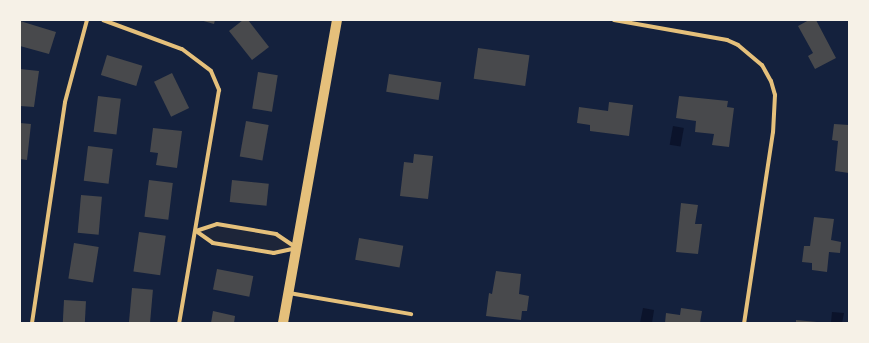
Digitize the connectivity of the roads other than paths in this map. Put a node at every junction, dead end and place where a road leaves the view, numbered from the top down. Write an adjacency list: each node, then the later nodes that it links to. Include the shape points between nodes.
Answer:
1 (87, 20): 9 (street, via 65,102)
2 (102, 20): 5 (street, via 182,49 201,61 215,78 219,90 217,111)
3 (337, 20): 6 (main road)
4 (614, 20): 12 (street, via 738,45 762,65 771,81 775,95 773,132)
5 (196, 231): 6 (street, via 213,243 274,253); 6 (street, via 216,224 276,234); 10 (street)
6 (297, 248): 7 (main road)
7 (288, 293): 8 (street); 11 (main road)
8 (411, 314)
9 (32, 323)
10 (179, 323)
11 (283, 323)
12 (744, 323)

